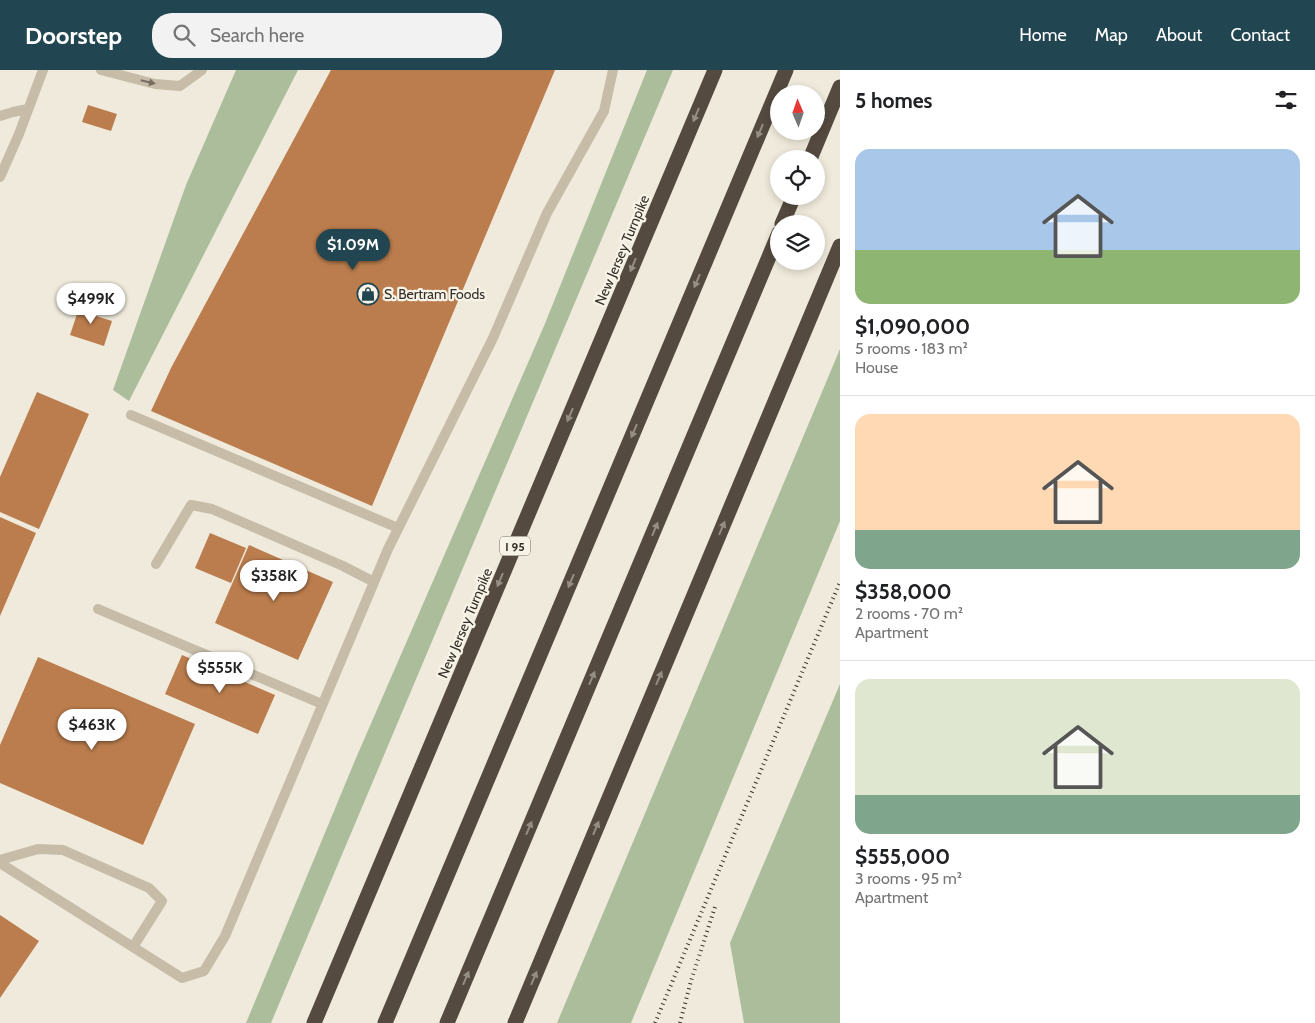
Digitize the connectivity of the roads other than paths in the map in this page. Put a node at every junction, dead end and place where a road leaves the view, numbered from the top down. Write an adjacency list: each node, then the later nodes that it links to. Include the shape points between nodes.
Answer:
1 (43, 70): 8 (lane)
2 (101, 70): 3 (lane, one-way to 3, via 155,84 180,86)
3 (202, 70)
4 (613, 70): 15 (lane, via 604,111 548,212 493,338)
5 (715, 70): 22 (highway, New Jersey Turnpike / I 95, one-way to 22)
6 (786, 70): 23 (highway, one-way to 23)
7 (838, 93): 10 (highway)
8 (28, 109): 9 (lane); 11 (lane)
9 (0, 116)
10 (814, 150)
11 (0, 177)
12 (840, 246): 25 (highway, one-way to 12)
13 (770, 253): 24 (highway, one-way to 13)
14 (131, 415): 15 (lane)
15 (398, 528): 17 (lane)
16 (156, 564): 17 (lane, via 191,505 212,509)
17 (374, 582): 19 (lane)
18 (98, 609): 19 (lane)
19 (322, 704): 21 (lane, via 225,936 204,972 182,978)
20 (0, 862): 21 (lane); 21 (lane, via 38,849 63,850 149,888 162,901)
21 (133, 947)
22 (314, 1023)
23 (385, 1023)
24 (447, 1023)
25 (515, 1023)

